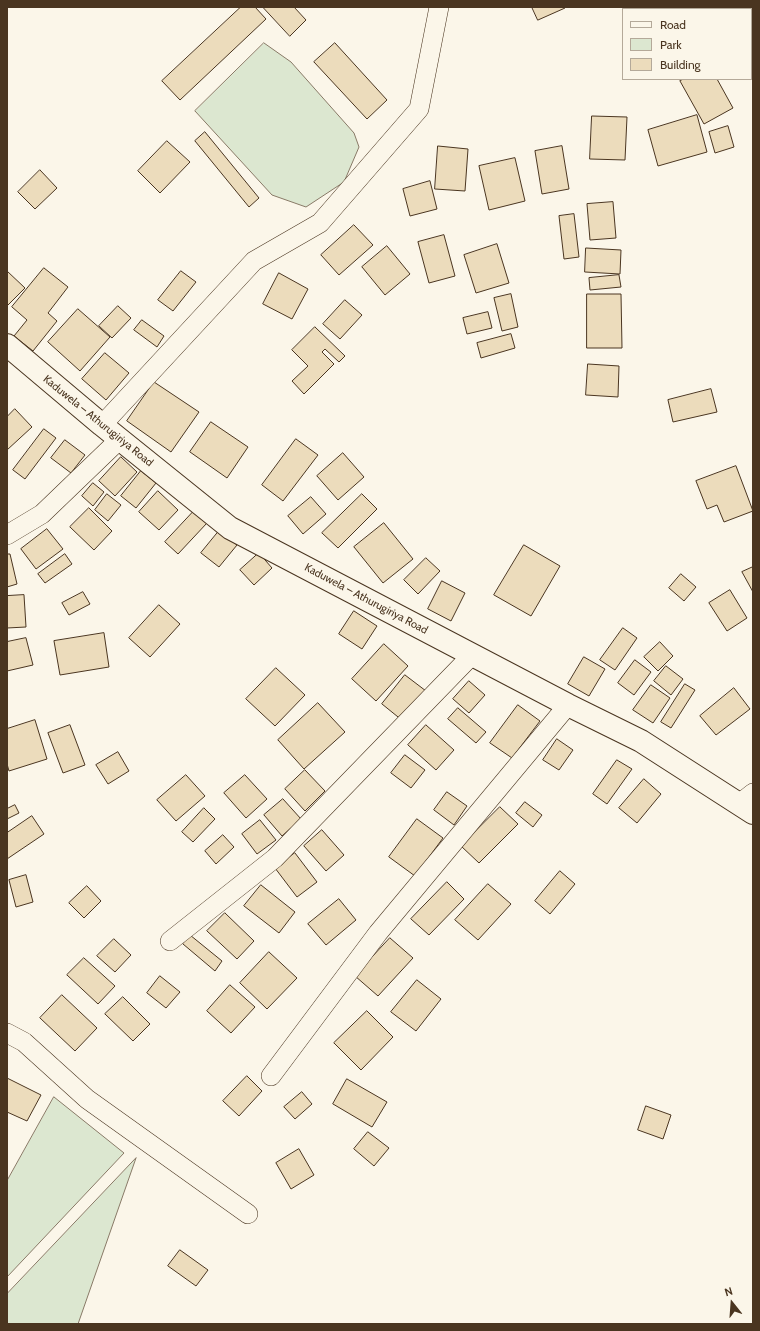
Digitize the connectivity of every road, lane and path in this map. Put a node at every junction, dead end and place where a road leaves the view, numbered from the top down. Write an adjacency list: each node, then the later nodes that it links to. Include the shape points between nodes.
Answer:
1 (439, 7): 3 (street, via 420,109 320,223 254,261)
2 (7, 345): 3 (main road, Kaduwela – Athurugiriya Road)
3 (102, 425): 4 (main road, Kaduwela – Athurugiriya Road)
4 (120, 439): 5 (street, via 42,514); 6 (main road, Kaduwela – Athurugiriya Road, via 230,528)
5 (7, 535)
6 (472, 655): 7 (main road, Kaduwela – Athurugiriya Road); 9 (street, via 275,858)
7 (568, 705): 8 (main road, Kaduwela – Athurugiriya Road, via 641,741); 11 (street, via 378,933)
8 (748, 803)
9 (170, 941)
10 (7, 1033): 12 (street, via 24,1042 87,1099)
11 (272, 1076)
12 (248, 1214)

